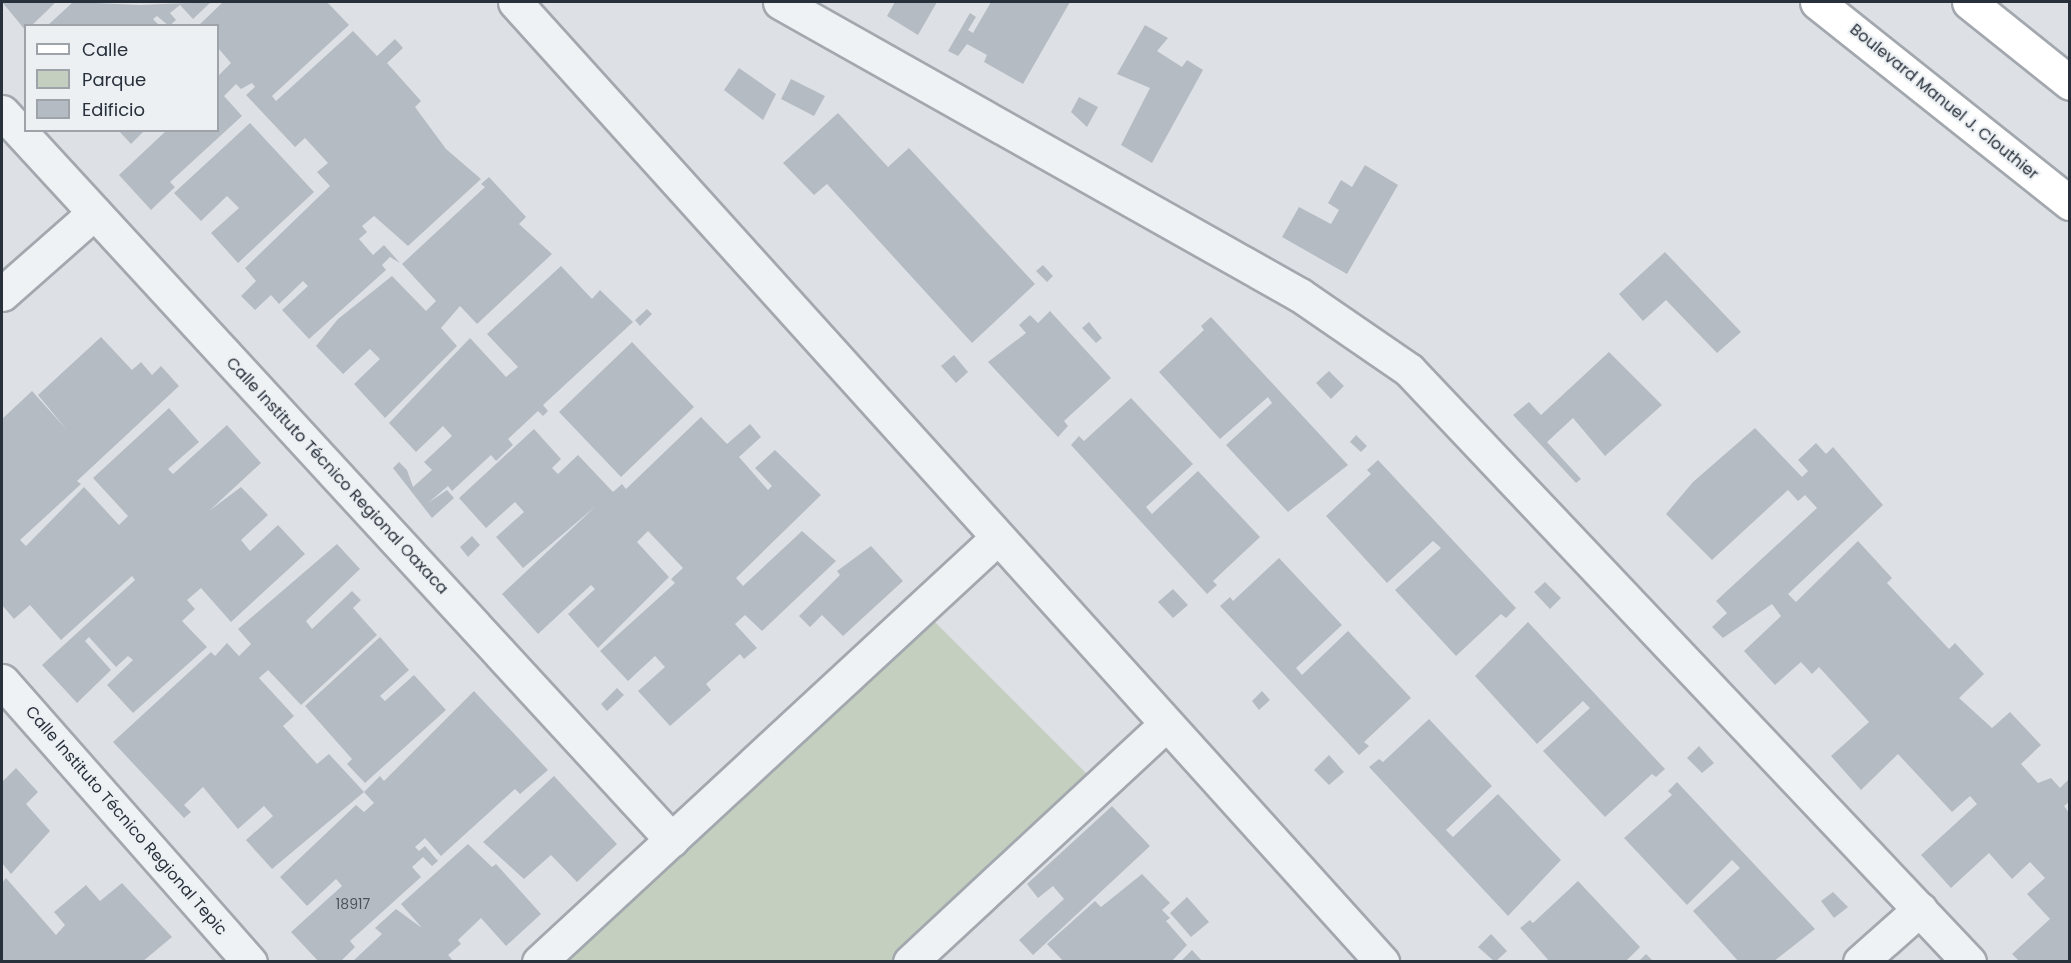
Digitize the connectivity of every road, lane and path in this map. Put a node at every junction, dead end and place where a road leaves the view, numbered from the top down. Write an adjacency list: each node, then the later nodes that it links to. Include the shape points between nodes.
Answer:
1 (515, 2): 10 (street)
2 (780, 2): 14 (street, via 1300,295 1400,363)
3 (1818, 2): 7 (main road, Boulevard Manuel J. Clouthier)
4 (1969, 2): 5 (main road)
5 (2070, 83)
6 (2, 112): 8 (street, Calle Instituto Técnico Regional Oaxaca)
7 (2070, 203)
8 (94, 213): 9 (street); 13 (street, Calle Instituto Técnico Regional Oaxaca)
9 (2, 294)
10 (997, 538): 12 (street); 13 (street)
11 (2, 681): 15 (street, Calle Instituto Técnico Regional Tepic)
12 (1164, 726): 17 (street); 18 (street)
13 (672, 840): 16 (street)
14 (1920, 909): 19 (street); 20 (street)
15 (250, 962)
16 (539, 962)
17 (910, 962)
18 (1382, 962)
19 (1860, 962)
20 (1969, 962)

